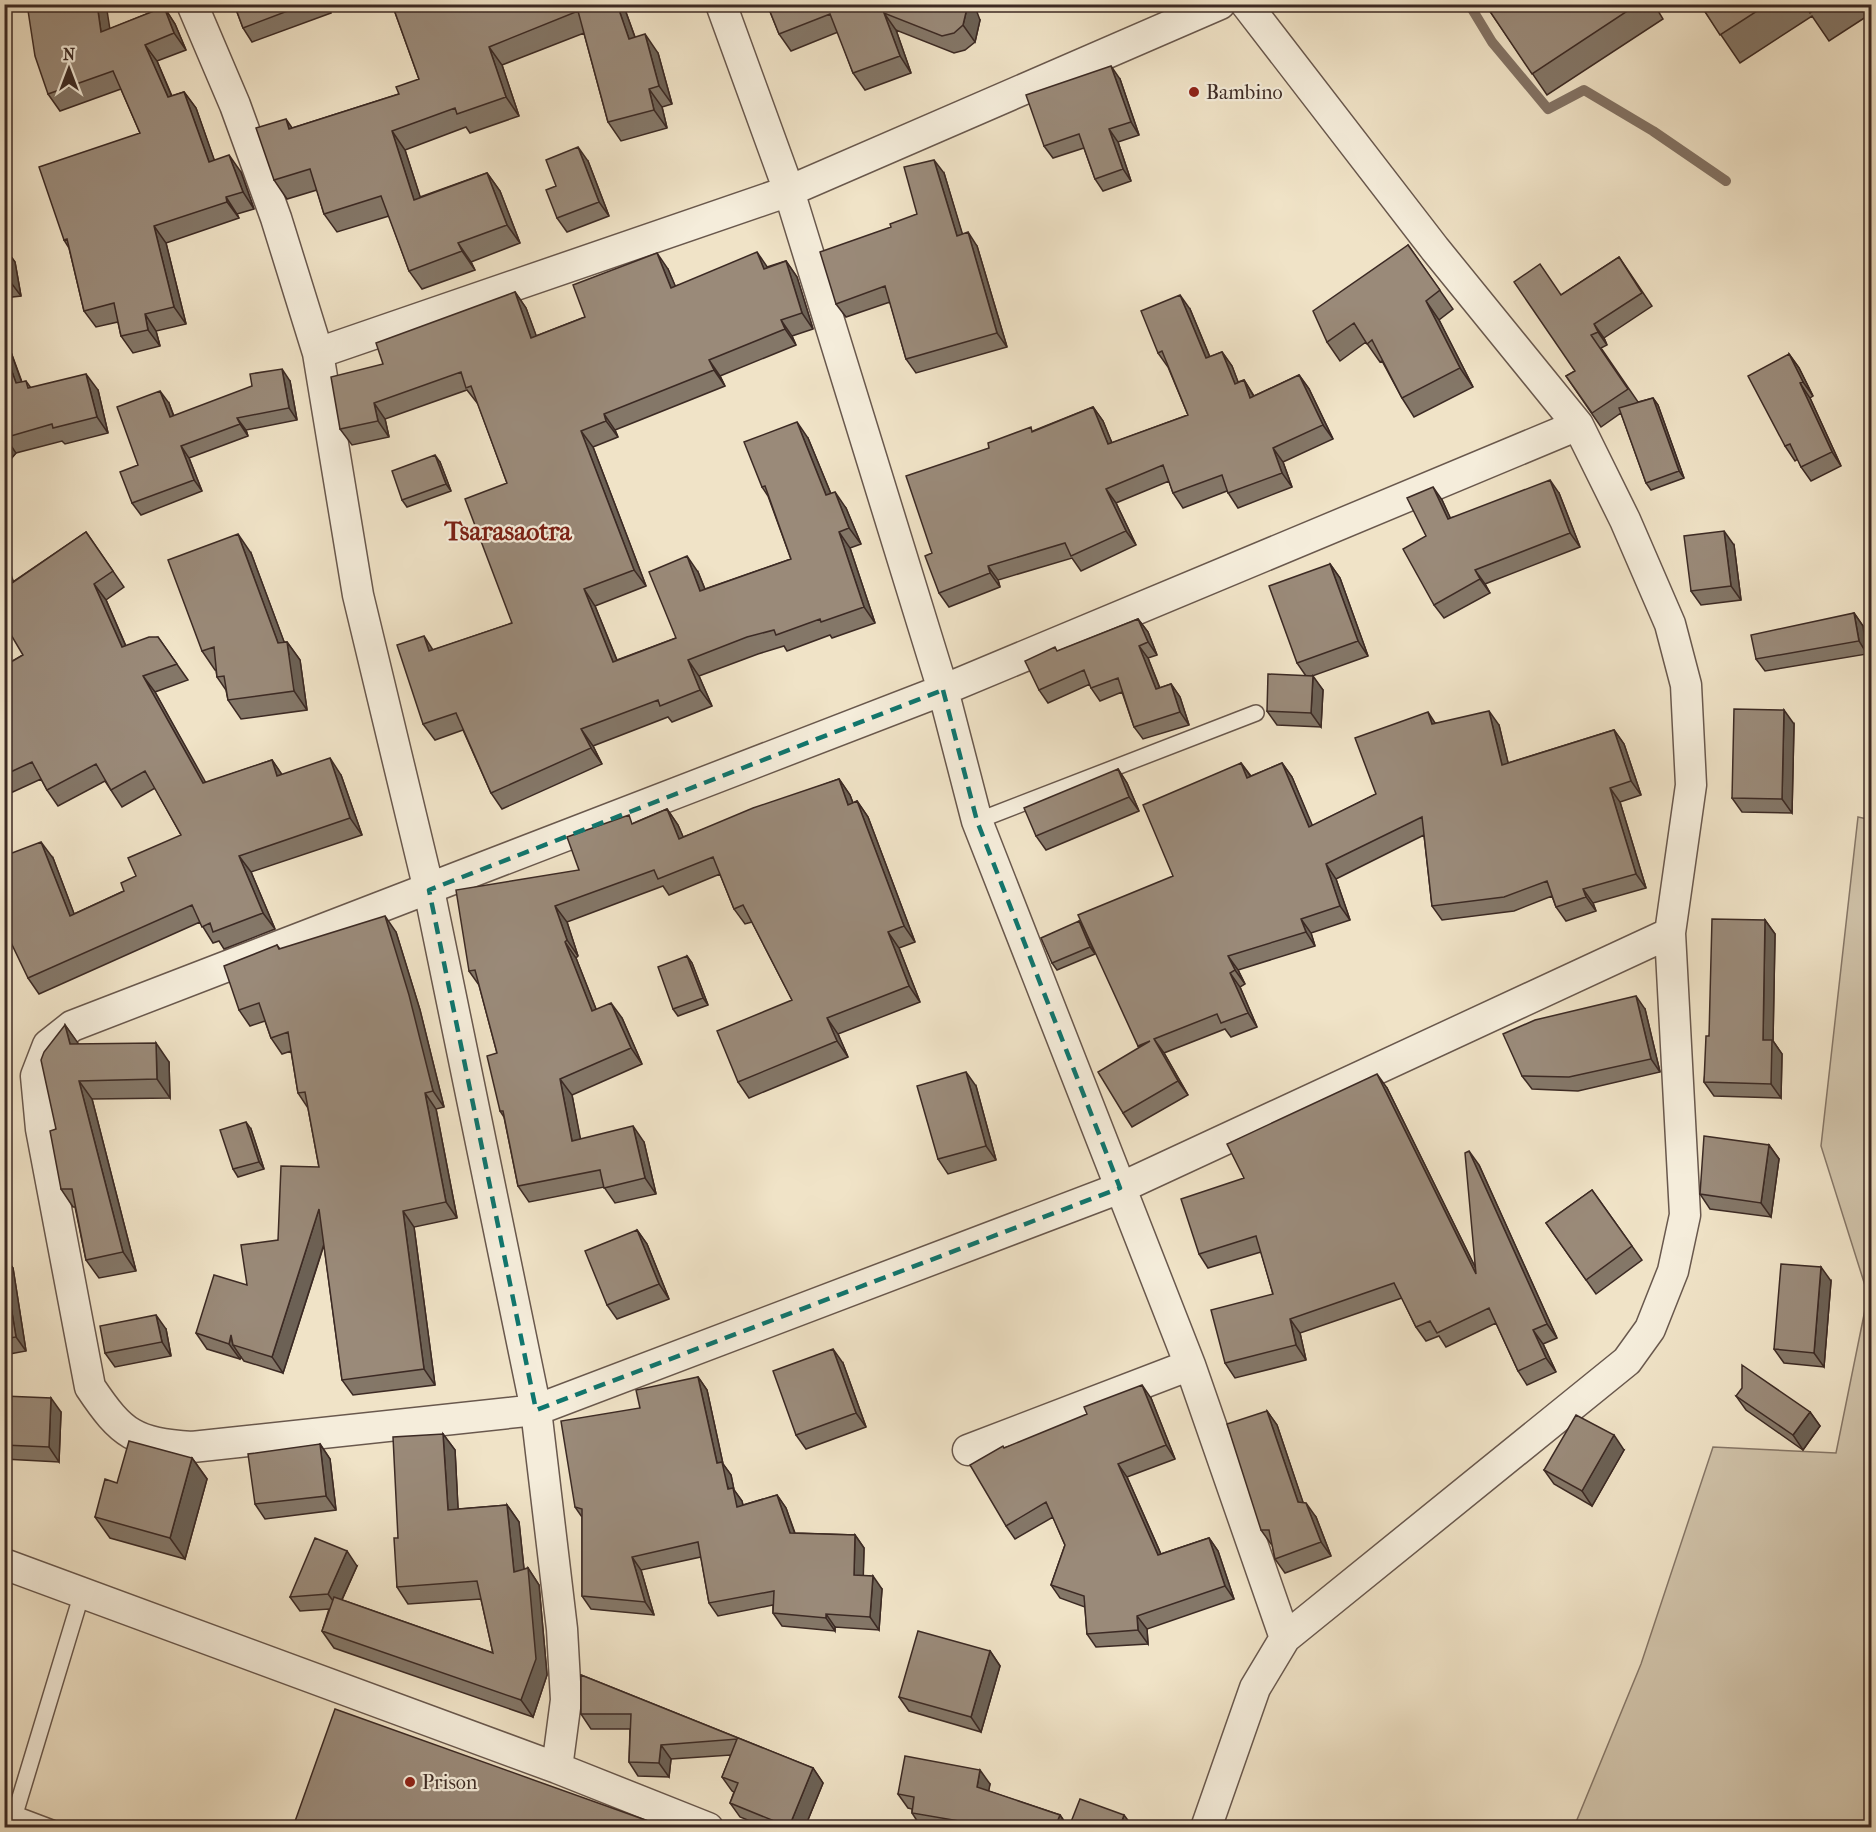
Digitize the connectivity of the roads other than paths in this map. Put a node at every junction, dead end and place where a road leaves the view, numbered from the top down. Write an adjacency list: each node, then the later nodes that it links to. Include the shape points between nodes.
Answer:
1 (192, 4): 6 (street, via 235,105 276,218)
2 (721, 4): 5 (street)
3 (1220, 4): 5 (street)
4 (1246, 4): 7 (street, via 1435,249)
5 (789, 191): 6 (street); 8 (street)
6 (318, 353): 11 (street, via 358,595)
7 (1578, 425): 8 (street); 12 (street, via 1670,624 1686,685 1691,785)
8 (943, 690): 10 (street); 11 (street)
9 (1256, 713): 10 (lane)
10 (977, 821): 13 (street)
11 (429, 890): 15 (street); 15 (street, via 72,1026 48,1045 36,1076 41,1129 90,1387 110,1416 135,1437 192,1447)
12 (1670, 933): 13 (street); 19 (street, via 1685,1215 1673,1271 1650,1329 1626,1361)
13 (1120, 1188): 14 (street); 15 (street)
14 (1190, 1365): 16 (street); 19 (street)
15 (536, 1410): 20 (street, via 562,1629 566,1700)
16 (968, 1450)
17 (4, 1564): 18 (street)
18 (82, 1593): 20 (street); 21 (lane, via 15,1814)
19 (1285, 1638): 23 (street, via 1255,1688)
20 (557, 1768): 22 (street)
21 (52, 1827)
22 (708, 1827)
23 (1206, 1827)

